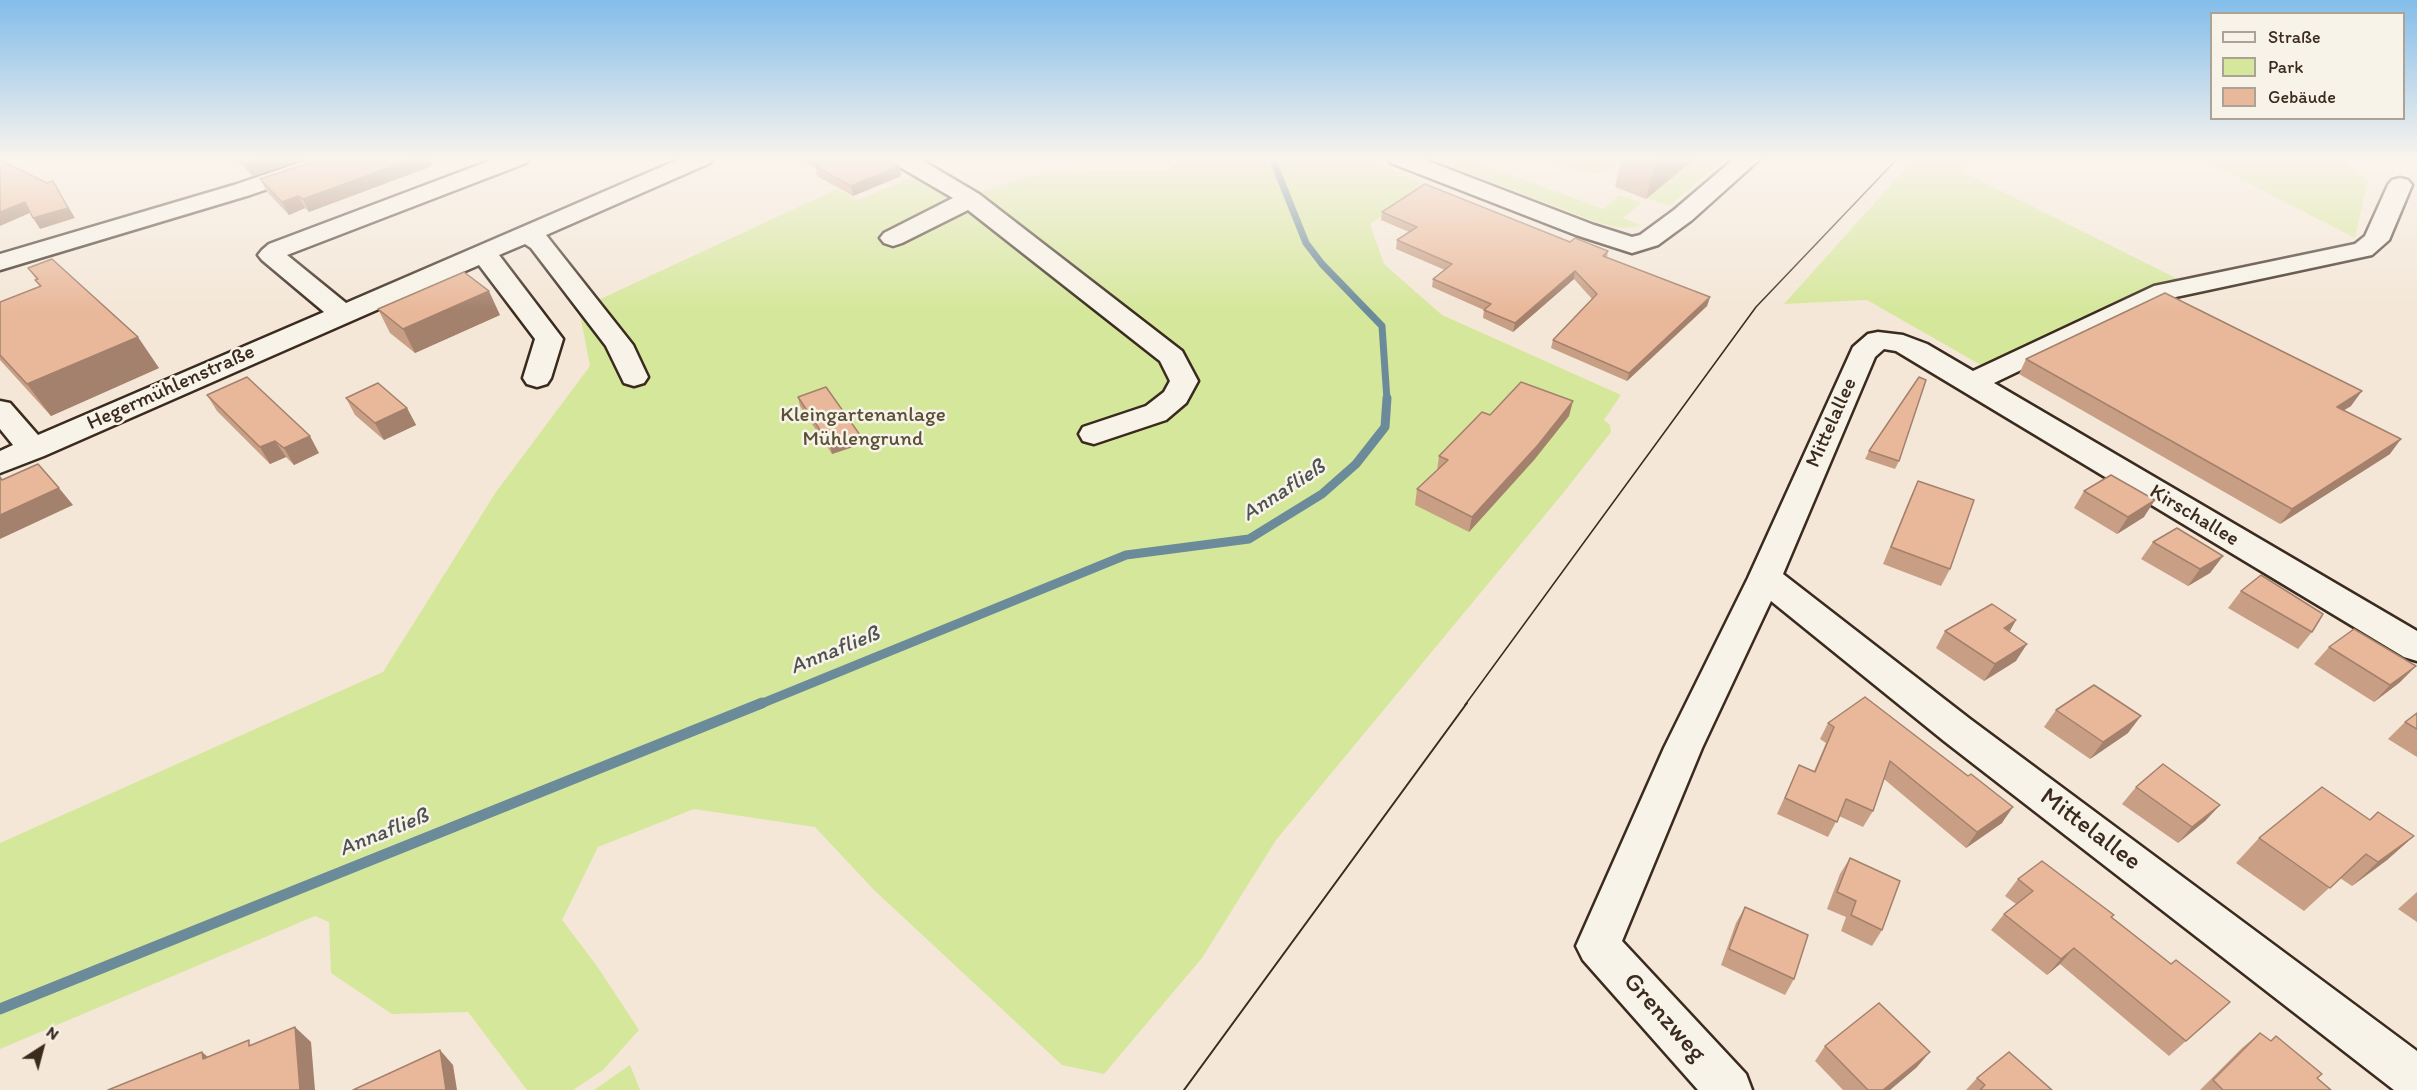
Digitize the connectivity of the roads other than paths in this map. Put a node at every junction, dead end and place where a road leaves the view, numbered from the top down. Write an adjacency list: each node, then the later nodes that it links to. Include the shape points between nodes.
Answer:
1 (179, 209): 12 (street)
2 (384, 209): 13 (street, via 271,255)
3 (583, 209): 9 (street, Hegermühlenstraße)
4 (951, 209): 10 (street)
5 (983, 209): 19 (street, via 1172,357 1184,381 1176,397 1156,413)
6 (1532, 209): 7 (street, via 1632,245 1649,240)
7 (1690, 209)
8 (2390, 209): 17 (street, via 2376,240 2363,250 2163,292)
9 (526, 233): 11 (street, Hegermühlenstraße); 15 (street, via 540,243 619,345)
10 (893, 238)
11 (480, 253): 13 (street, Hegermühlenstraße); 16 (street, via 493,263 549,339)
12 (0, 262)
13 (342, 313): 20 (street, Hegermühlenstraße)
14 (1878, 340): 17 (street, Kirschallee, via 1903,343); 22 (street, Mittelallee, via 1863,353)
15 (634, 377)
16 (537, 378)
17 (1971, 383): 23 (street, Kirschallee)
18 (0, 410): 20 (street)
19 (1094, 434)
20 (33, 449): 21 (street, Hegermühlenstraße)
21 (0, 463)
22 (1765, 578): 24 (street, Mittelallee, via 1683,748); 25 (street, Mittelallee)
23 (2417, 648)
24 (1598, 946): 26 (street, Grenzweg)
25 (2417, 1079)
26 (1729, 1090)

